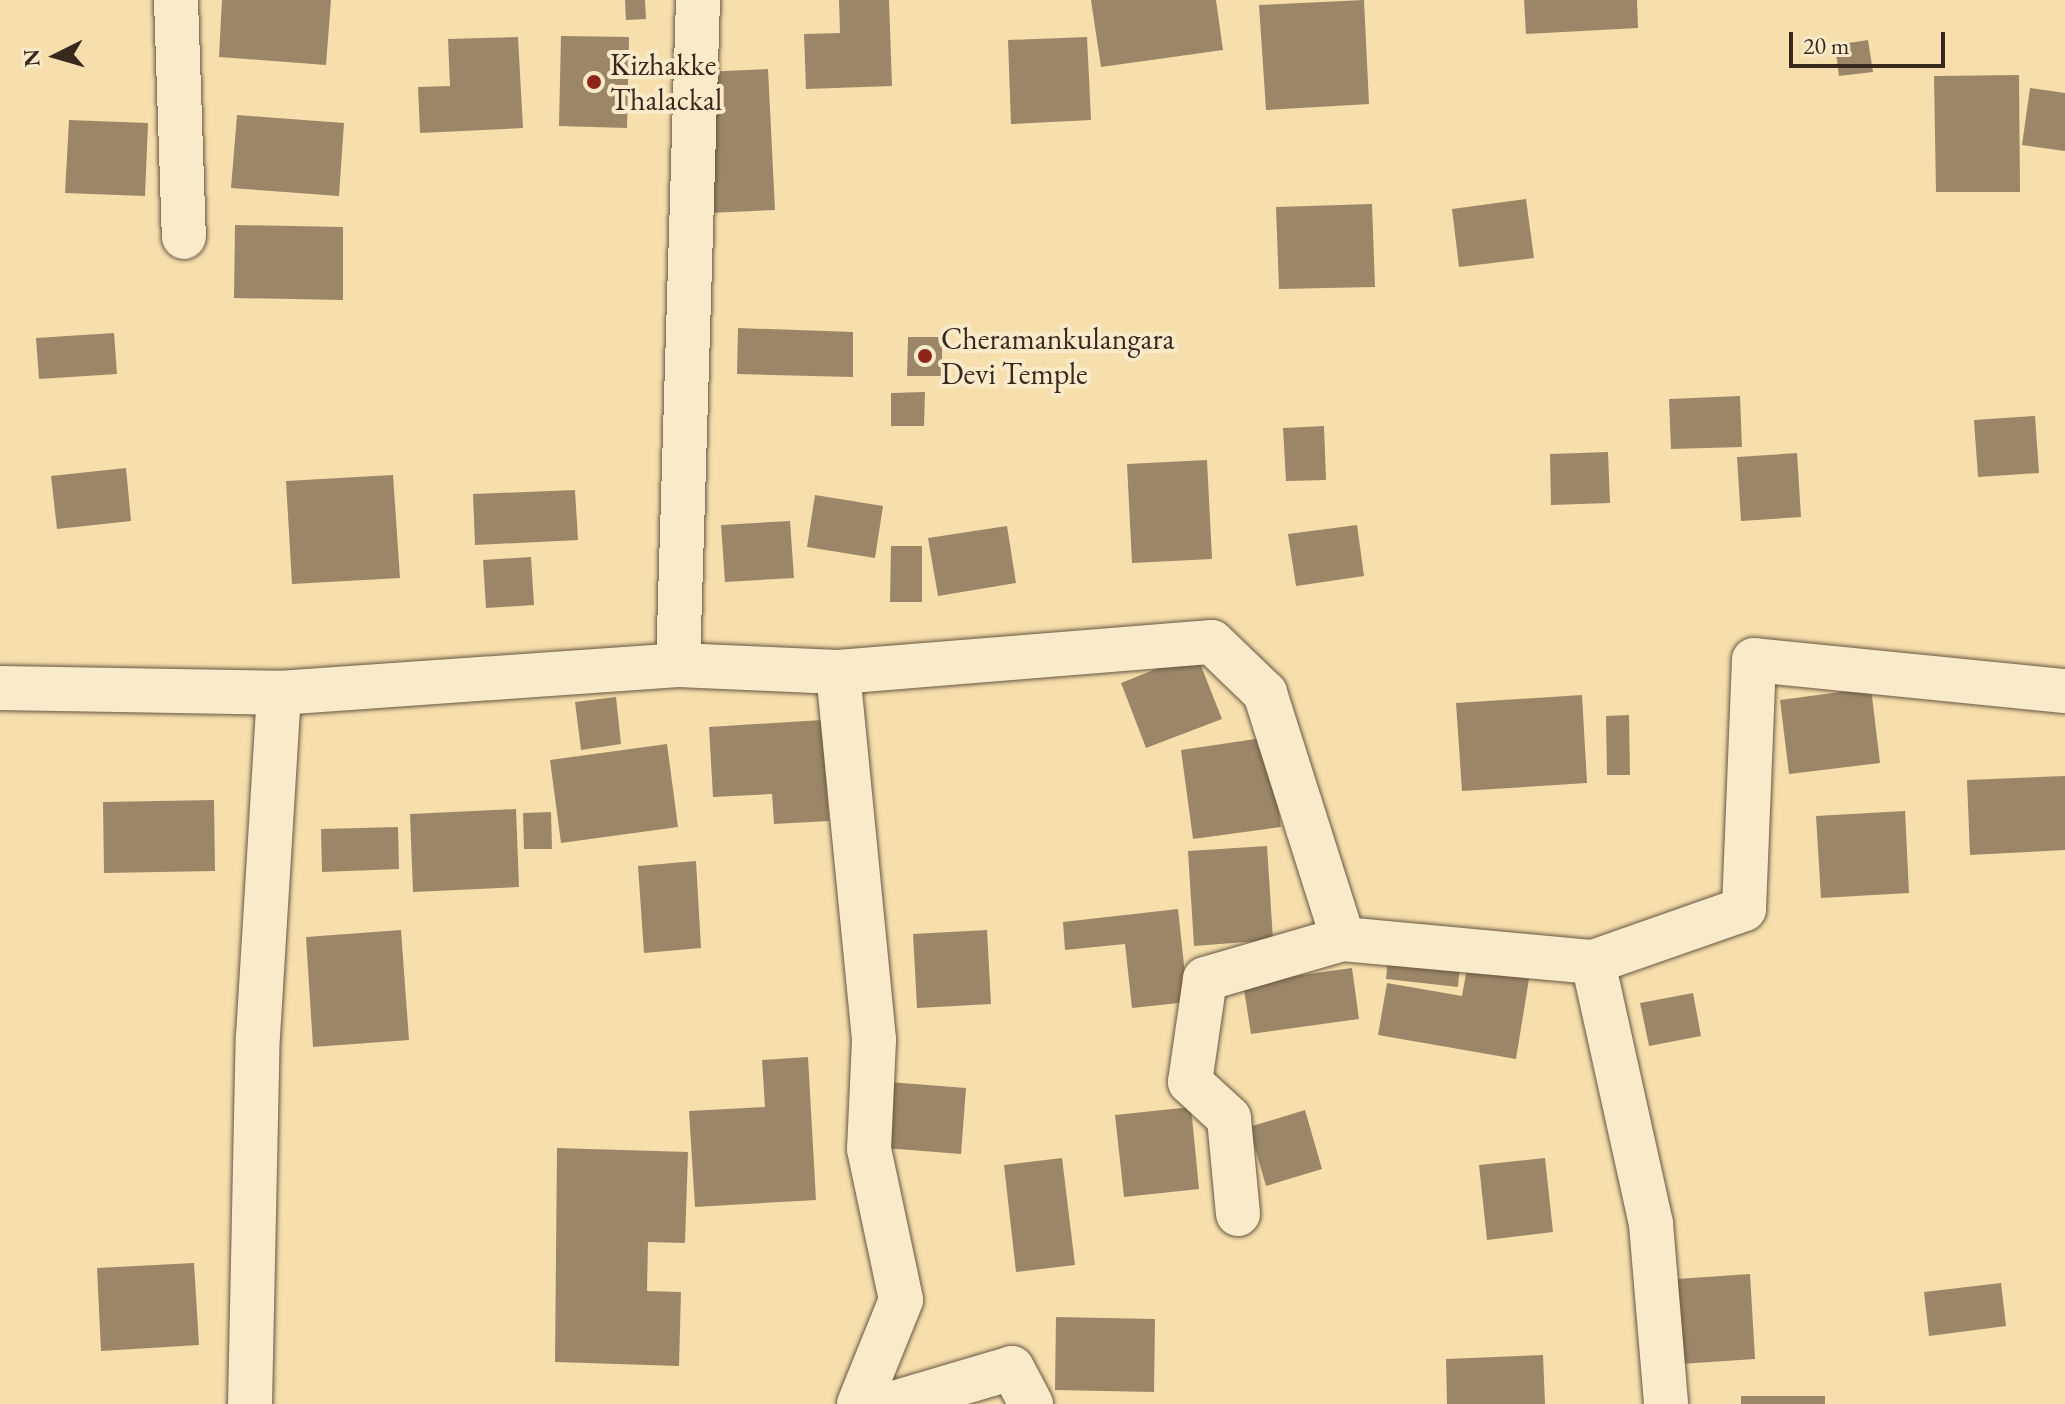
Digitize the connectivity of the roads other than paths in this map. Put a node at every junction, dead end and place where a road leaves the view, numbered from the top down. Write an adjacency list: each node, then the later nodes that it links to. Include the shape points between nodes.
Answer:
1 (176, 0): 3 (street)
2 (698, 0): 4 (street)
3 (184, 237)
4 (678, 665): 5 (street); 8 (street)
5 (838, 672): 9 (street, via 1212,642 1265,693); 13 (street, via 874,1040 869,1149 901,1300)
6 (0, 688): 8 (street)
7 (2065, 691): 10 (street, via 1754,660 1744,909)
8 (279, 693): 12 (street, via 258,1036)
9 (1343, 939): 10 (street); 11 (street, via 1205,979 1190,1082 1229,1118)
10 (1593, 962): 16 (street, via 1651,1224)
11 (1238, 1214)
12 (250, 1404)
13 (859, 1404)
14 (890, 1404): 15 (street, via 1012,1368)
15 (1031, 1404)
16 (1666, 1404)

